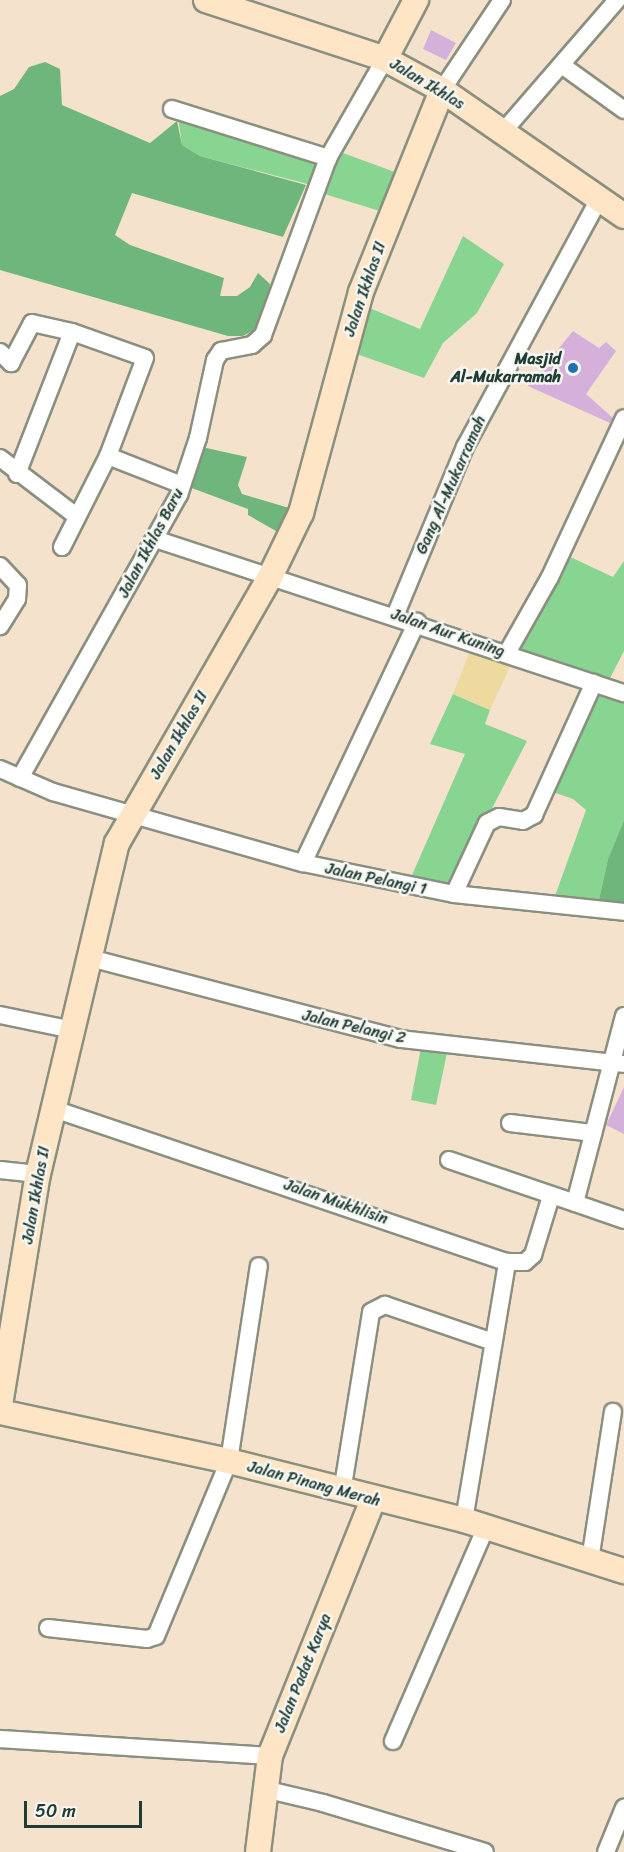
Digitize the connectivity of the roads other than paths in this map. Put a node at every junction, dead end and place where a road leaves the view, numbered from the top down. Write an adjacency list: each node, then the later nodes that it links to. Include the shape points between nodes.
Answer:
1 (206, 0): 5 (street, Jalan Ikhlas)
2 (416, 0): 5 (street)
3 (502, 0): 7 (street)
4 (618, 4): 6 (street)
5 (384, 59): 7 (street, Jalan Ikhlas); 11 (street, Jalan Ikhlas Baru)
6 (563, 66): 9 (street); 10 (street)
7 (442, 90): 10 (street, Jalan Ikhlas); 25 (street, Jalan Ikhlas II, via 361,292 301,513)
8 (172, 109): 11 (street)
9 (624, 110)
10 (501, 134): 12 (street, Jalan Ikhlas)
11 (328, 158): 20 (street, Jalan Ikhlas Baru, via 262,335 252,345 221,351 215,360 198,438)
12 (599, 199): 13 (street, Jalan Ikhlas); 26 (street, Gang Al-Mukarramah, via 470,438)
13 (624, 216)
14 (72, 332): 15 (street, via 32,323 11,363); 17 (street, via 145,358); 19 (street)
15 (0, 352)
16 (624, 418): 29 (street, via 550,577)
17 (108, 456): 20 (street); 21 (street)
18 (0, 458): 19 (street)
19 (17, 474): 21 (street)
20 (182, 485): 22 (street, Jalan Ikhlas Baru)
21 (76, 516): 23 (street)
22 (154, 539): 25 (street, Jalan Aur Kuning); 33 (street, Jalan Ikhlas Baru)
23 (62, 547)
24 (0, 566): 28 (street, via 18,585 16,599)
25 (270, 577): 26 (street, Jalan Aur Kuning); 34 (street, Jalan Ikhlas II)
26 (395, 616): 27 (street, Jalan Aur Kuning)
27 (417, 622): 29 (street, Jalan Aur Kuning); 35 (street)
28 (0, 626)
29 (507, 653): 30 (street, Jalan Aur Kuning)
30 (594, 683): 31 (street, Jalan Aur Kuning); 36 (street, via 534,815 523,821 499,818 487,823)
31 (624, 693)
32 (0, 769): 33 (street, Jalan Pelangi 1)
33 (20, 778): 34 (street, Jalan Pelangi 1, via 53,792)
34 (134, 812): 35 (street, Jalan Pelangi 1); 38 (street, Jalan Ikhlas II, via 117,843)
35 (303, 863): 36 (street, Jalan Pelangi 1)
36 (454, 894): 37 (street, Jalan Pelangi 1)
37 (624, 912)
38 (90, 958): 41 (street, Jalan Ikhlas II); 42 (street, Jalan Pelangi 2, via 401,1039)
39 (0, 1015): 41 (street)
40 (624, 1016): 42 (street)
41 (73, 1030): 43 (street, Jalan Ikhlas II)
42 (618, 1063): 45 (street)
43 (54, 1109): 48 (street, Jalan Ikhlas II); 52 (street, Jalan Mukhlisin)
44 (510, 1123): 45 (street)
45 (593, 1133): 50 (street)
46 (449, 1160): 49 (street)
47 (0, 1170): 48 (street)
48 (38, 1174): 54 (street, Jalan Ikhlas II)
49 (551, 1196): 50 (street); 52 (street, via 533,1255 525,1262)
50 (575, 1203): 51 (street)
51 (624, 1220)
52 (507, 1262): 55 (street)
53 (259, 1266): 59 (street)
54 (9, 1306): 56 (street, Jalan Ikhlas II)
55 (493, 1342): 60 (street, via 385,1305 371,1312); 62 (street)
56 (0, 1405)
57 (0, 1412): 59 (street, Jalan Pinang Merah)
58 (613, 1412): 63 (street)
59 (229, 1461): 60 (street, Jalan Pinang Merah); 65 (street, via 156,1636 147,1639)
60 (342, 1492): 61 (street, Jalan Pinang Merah)
61 (373, 1500): 62 (street, Jalan Pinang Merah); 68 (street, Jalan Padat Karya)
62 (475, 1523): 63 (street, Jalan Pinang Merah); 67 (street)
63 (590, 1560): 64 (street, Jalan Pinang Merah)
64 (624, 1571)
65 (48, 1628)
66 (0, 1739): 68 (street)
67 (393, 1741)
68 (270, 1756): 69 (street, Jalan Padat Karya)
69 (264, 1789): 71 (street, Jalan Padat Karya); 72 (street)
70 (624, 1808): 73 (street)
71 (258, 1852)
72 (485, 1852)
73 (606, 1852)

